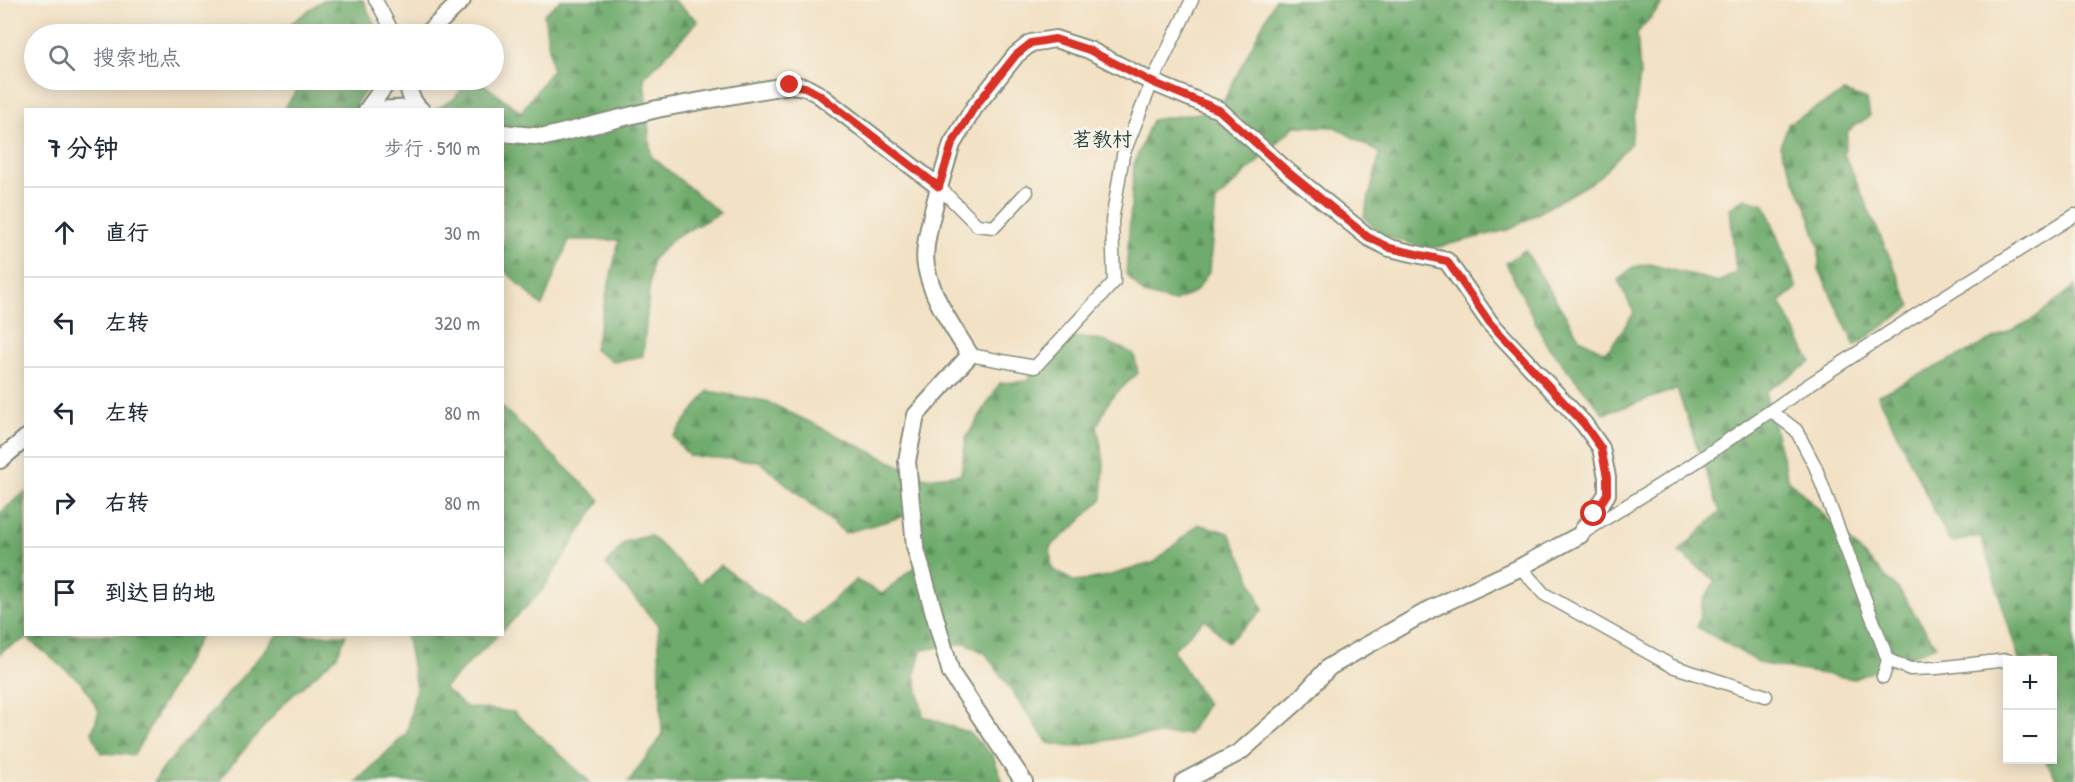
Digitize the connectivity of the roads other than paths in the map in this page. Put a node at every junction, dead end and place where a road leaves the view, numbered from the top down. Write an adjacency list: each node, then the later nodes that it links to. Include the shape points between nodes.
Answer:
1 (375, 0): 4 (street)
2 (462, 0): 5 (street)
3 (1192, 0): 6 (street)
4 (389, 24)
5 (437, 24)
6 (1152, 82): 12 (street, via 1089,50 1055,39 1031,43 1016,55 974,108 952,144); 15 (street, via 1123,154 1112,221 1114,282 1035,368); 19 (street, via 1219,110 1368,237 1390,248 1447,261 1490,323 1584,424 1601,448 1607,494)
7 (382, 90): 9 (street)
8 (409, 90): 10 (street)
9 (368, 108)
10 (418, 108)
11 (504, 133): 12 (street, via 545,137 657,109 790,85 818,94)
12 (939, 187): 13 (street, via 977,225 994,227); 15 (street, via 926,264 936,298)
13 (1027, 192)
14 (2075, 215): 16 (street)
15 (970, 355): 25 (street, via 916,415 907,461 915,546 951,673)
16 (1771, 411): 19 (street); 21 (street, via 1796,430 1815,466)
17 (24, 440): 18 (street)
18 (0, 460)
19 (1580, 534): 20 (street)
20 (1520, 567): 24 (street, via 1544,594 1672,666); 26 (street, via 1431,609 1329,667 1240,753)
21 (1888, 660): 22 (street, via 1910,669); 23 (street)
22 (2003, 660)
23 (1883, 677)
24 (1766, 696)
25 (1024, 782)
26 (1183, 782)

